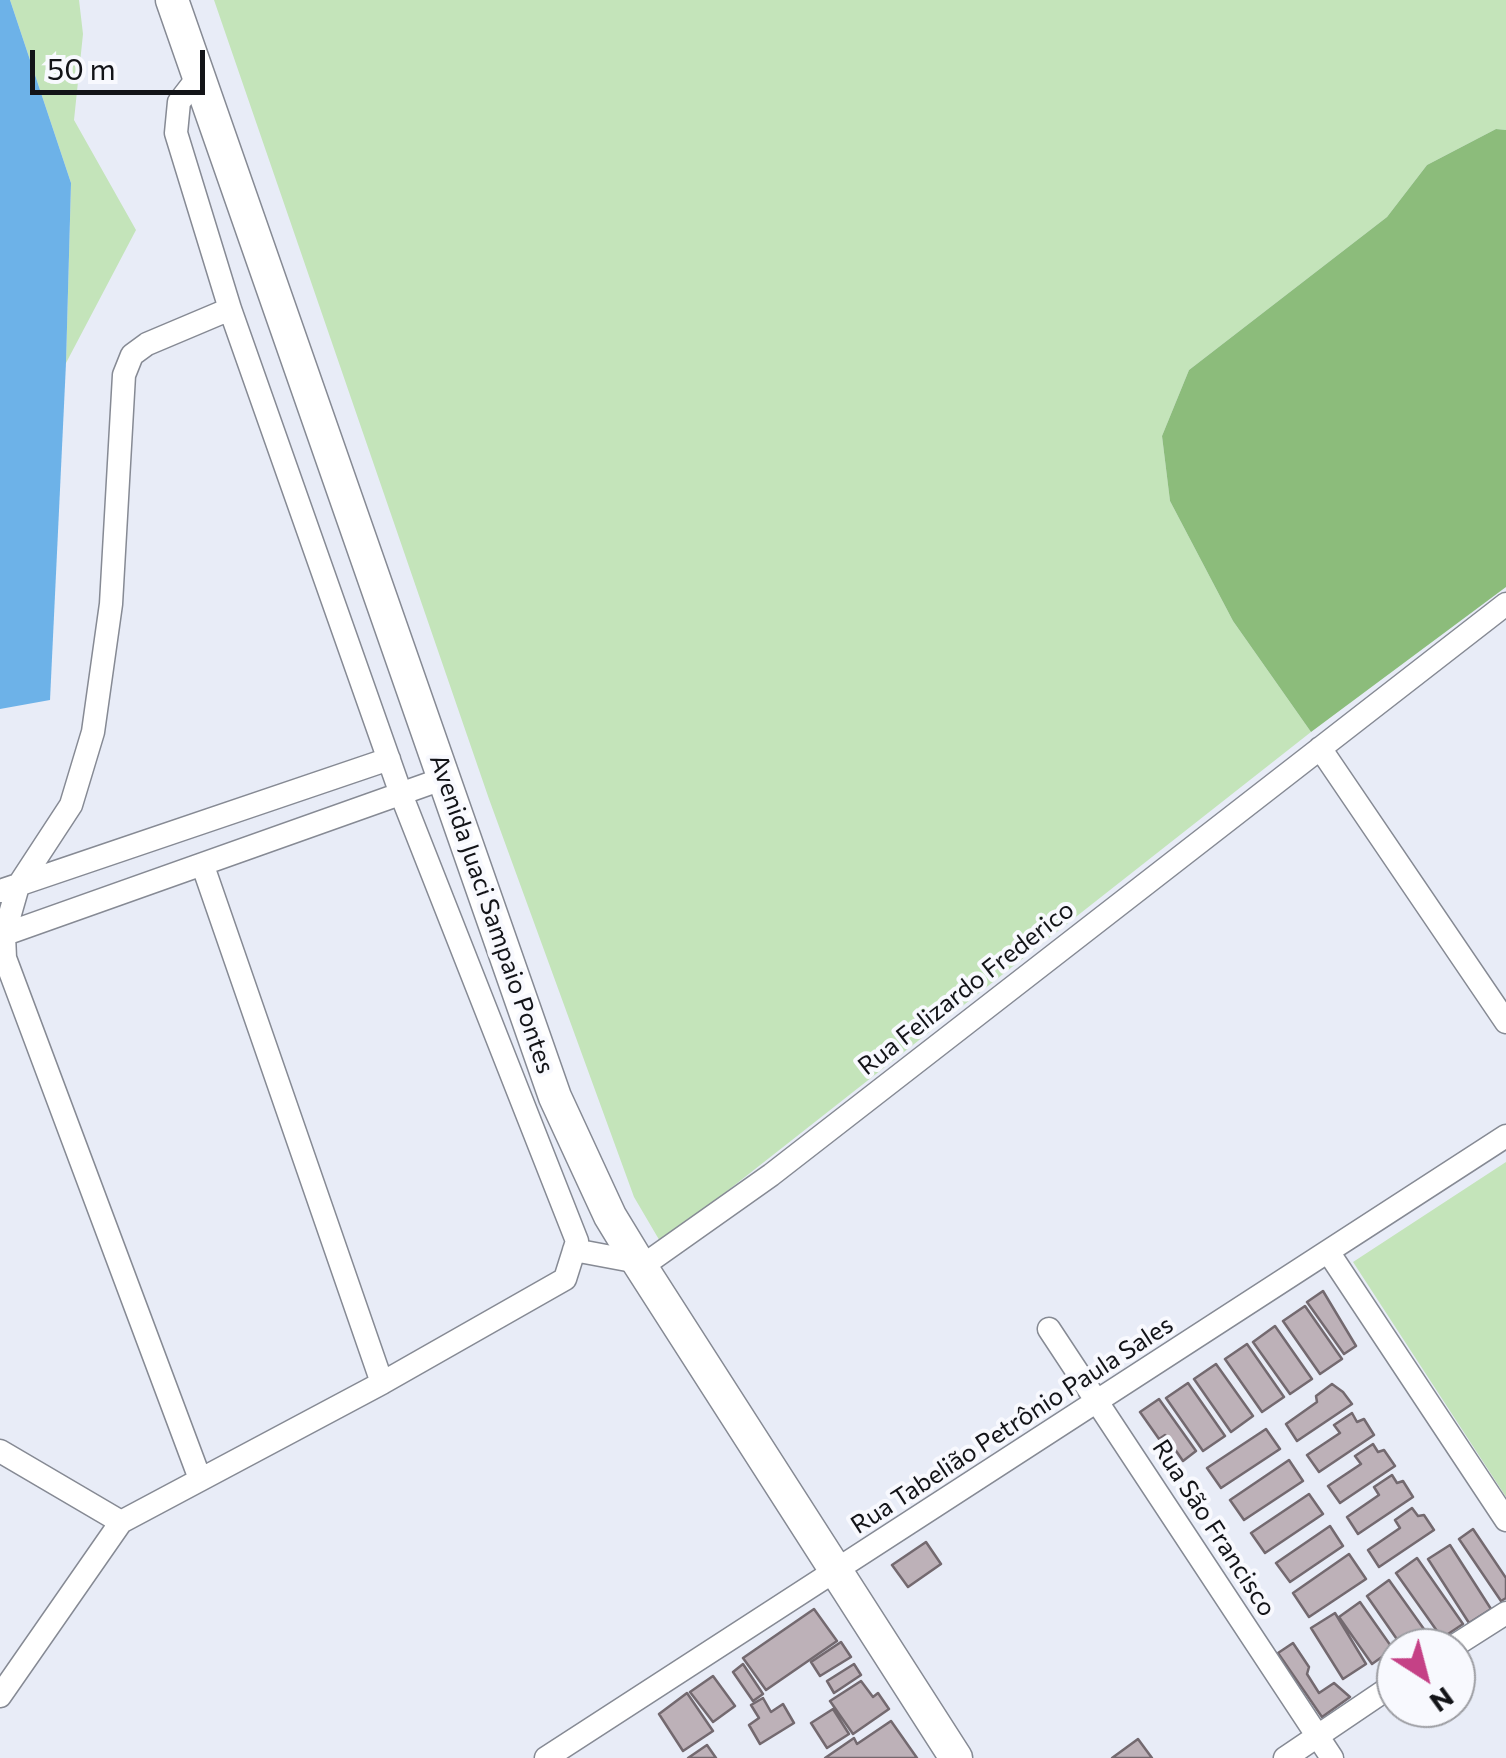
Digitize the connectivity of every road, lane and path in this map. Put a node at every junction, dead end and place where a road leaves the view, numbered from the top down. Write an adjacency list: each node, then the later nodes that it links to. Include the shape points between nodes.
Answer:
1 (172, 0): 2 (main road, Avenida Juaci Sampaio Pontes)
2 (199, 76): 3 (street, via 179,102 176,133); 7 (main road, Avenida Juaci Sampaio Pontes)
3 (230, 310): 6 (street); 10 (street, via 147,344 132,356 124,376 111,604 93,732 71,805)
4 (1506, 604): 5 (street, Rua Felizardo Frederico)
5 (1320, 748): 12 (street); 16 (street, Rua Felizardo Frederico, via 772,1175)
6 (390, 759): 8 (street); 10 (street)
7 (445, 778): 8 (street); 16 (main road, Avenida Juaci Sampaio Pontes, via 555,1096)
8 (401, 794): 9 (street); 14 (street, via 576,1241)
9 (203, 866): 11 (street); 18 (street)
10 (9, 888): 11 (street)
11 (2, 936): 21 (street)
12 (1506, 1022)
13 (1506, 1136): 15 (street, Rua Tabelião Petrônio Paula Sales)
14 (574, 1250): 16 (street); 18 (street, via 566,1279)
15 (1329, 1253): 19 (street, Rua Tabelião Petrônio Paula Sales); 22 (street)
16 (640, 1265): 24 (main road, Avenida Juaci Sampaio Pontes)
17 (1049, 1328): 19 (street, Rua São Francisco)
18 (382, 1383): 21 (street)
19 (1098, 1402): 24 (street, Rua Tabelião Petrônio Paula Sales); 29 (street, Rua São Francisco)
20 (0, 1451): 23 (street)
21 (200, 1479): 23 (street)
22 (1506, 1520)
23 (122, 1522): 27 (street)
24 (835, 1571): 30 (street, Rua Tabelião Petrônio Paula Sales); 32 (main road, Avenida Juaci Sampaio Pontes)
25 (1506, 1613): 26 (street)
26 (1476, 1632)
27 (1, 1693)
28 (1376, 1697): 29 (street)
29 (1318, 1736): 33 (street); 34 (street, Rua São Francisco)
30 (580, 1749): 31 (street, Rua Tabelião Petrônio Paula Sales)
31 (546, 1758)
32 (956, 1758)
33 (1285, 1758)
34 (1332, 1758)

